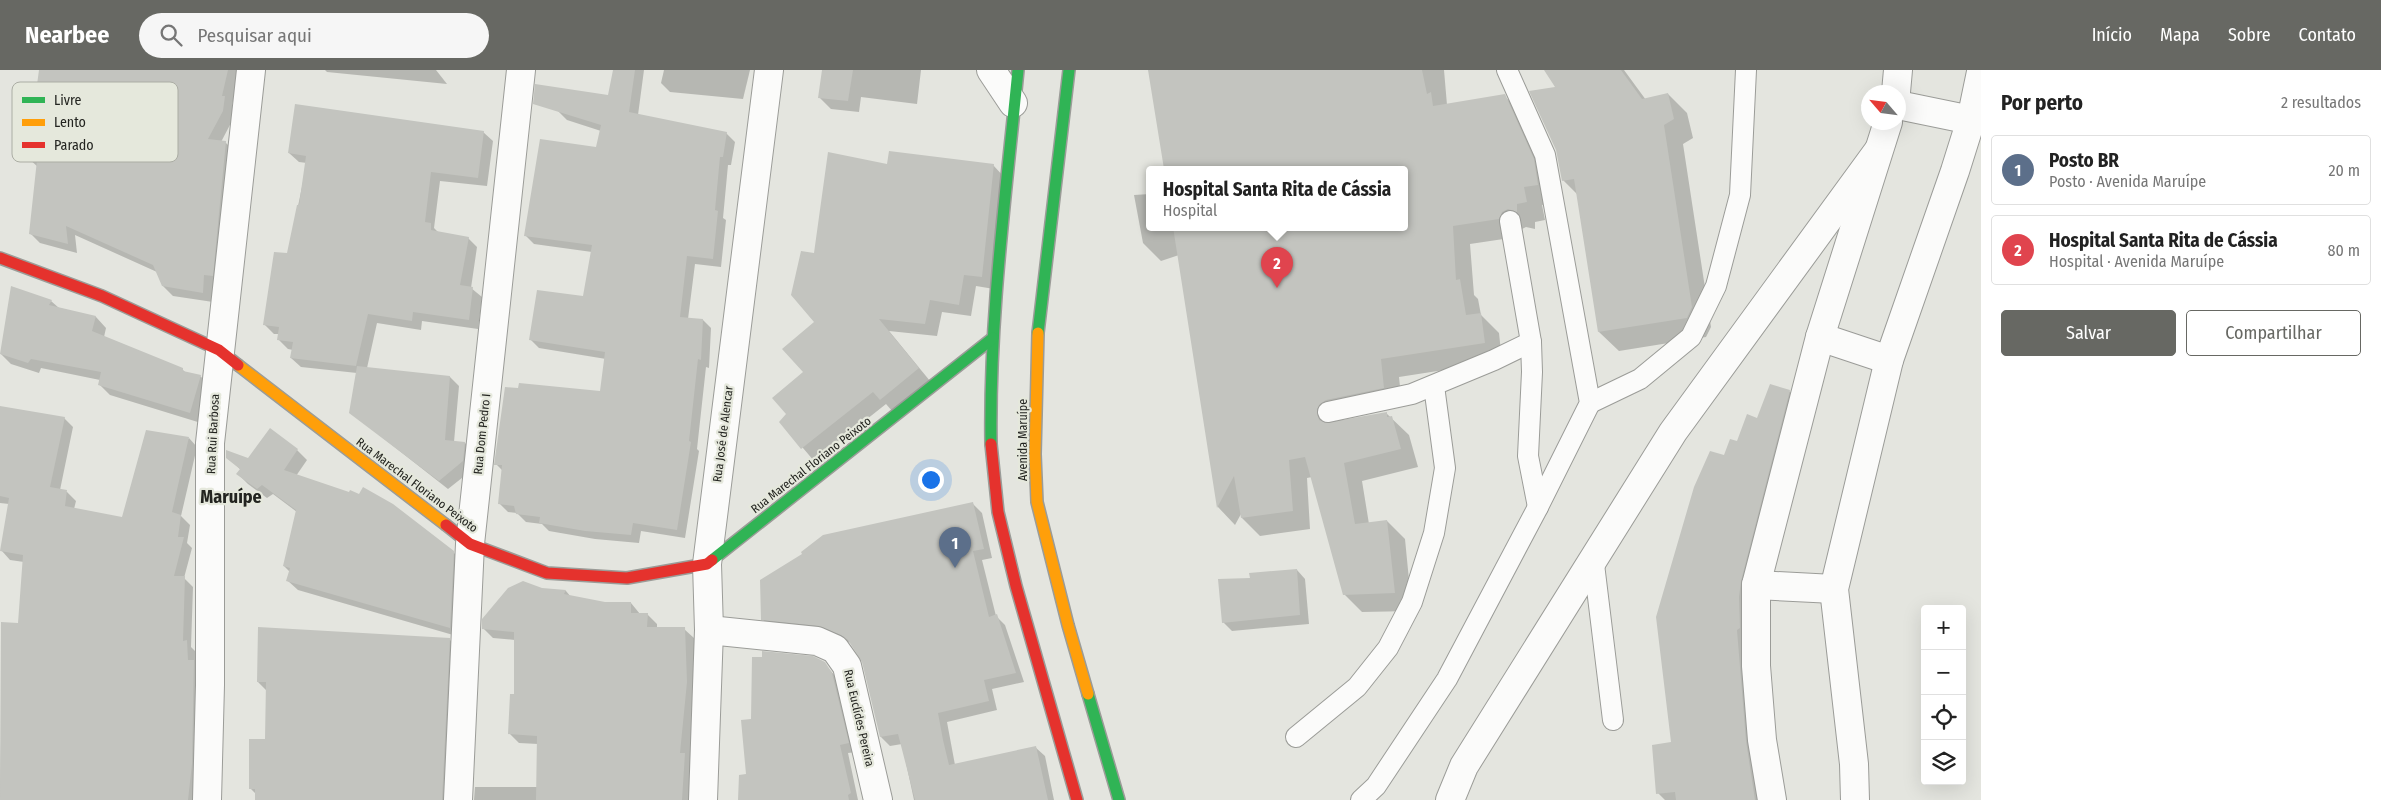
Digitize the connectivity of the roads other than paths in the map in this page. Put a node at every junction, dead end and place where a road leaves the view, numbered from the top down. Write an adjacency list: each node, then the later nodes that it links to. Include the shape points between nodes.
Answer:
1 (251, 70): 22 (street, Rua Rui Barbosa)
2 (521, 70): 28 (street, Rua Dom Pedro I)
3 (769, 70): 30 (street, Rua José de Alencar)
4 (991, 70): 12 (street)
5 (1018, 70): 12 (main road)
6 (1069, 70): 41 (main road, Avenida Maruípe, via 1037,341 1037,502 1068,625)
7 (1507, 70): 25 (lane, via 1545,155)
8 (1746, 70): 25 (lane, via 1740,195 1716,286 1691,337 1640,379)
9 (1898, 70): 11 (street)
10 (1981, 72): 14 (street)
11 (1897, 85)
12 (1013, 103): 19 (main road)
13 (1906, 106): 14 (street)
14 (1971, 120): 23 (street, via 1930,248)
15 (1885, 130): 16 (street)
16 (1878, 151): 20 (street); 29 (street, via 1673,432)
17 (1510, 221): 21 (lane)
18 (0, 258): 22 (main road, Rua Marechal Floriano Peixoto, via 102,296)
19 (992, 338): 30 (main road, Rua Marechal Floriano Peixoto); 40 (main road, via 991,450 998,512)
20 (1820, 338): 23 (street); 31 (street)
21 (1531, 342): 24 (lane); 27 (lane, via 1528,456)
22 (219, 350): 28 (main road, Rua Marechal Floriano Peixoto); 36 (street, Rua Rui Barbosa, via 210,443)
23 (1889, 360): 32 (street)
24 (1434, 386): 26 (lane, via 1412,394); 35 (lane, via 1446,468 1434,533 1412,602 1388,648 1357,687)
25 (1590, 403): 27 (lane)
26 (1328, 412)
27 (1538, 507): 42 (lane, via 1447,678 1376,786)
28 (470, 544): 30 (main road, Rua Marechal Floriano Peixoto, via 547,573 627,578); 37 (street, Rua Dom Pedro I)
29 (1593, 556): 34 (lane); 43 (street, via 1464,766)
30 (707, 564): 33 (street, Rua José de Alencar)
31 (1756, 585): 32 (street); 44 (street, via 1756,666 1762,740)
32 (1834, 589): 45 (street, via 1854,764)
33 (708, 630): 38 (street, Rua José de Alencar); 39 (street, Rua Euclídes Pereira, via 817,641 835,648 847,666)
34 (1613, 720)
35 (1296, 737)
36 (207, 800)
37 (458, 800)
38 (703, 800)
39 (878, 800)
40 (1077, 800)
41 (1119, 800)
42 (1361, 800)
43 (1450, 800)
44 (1772, 800)
45 (1855, 800)

